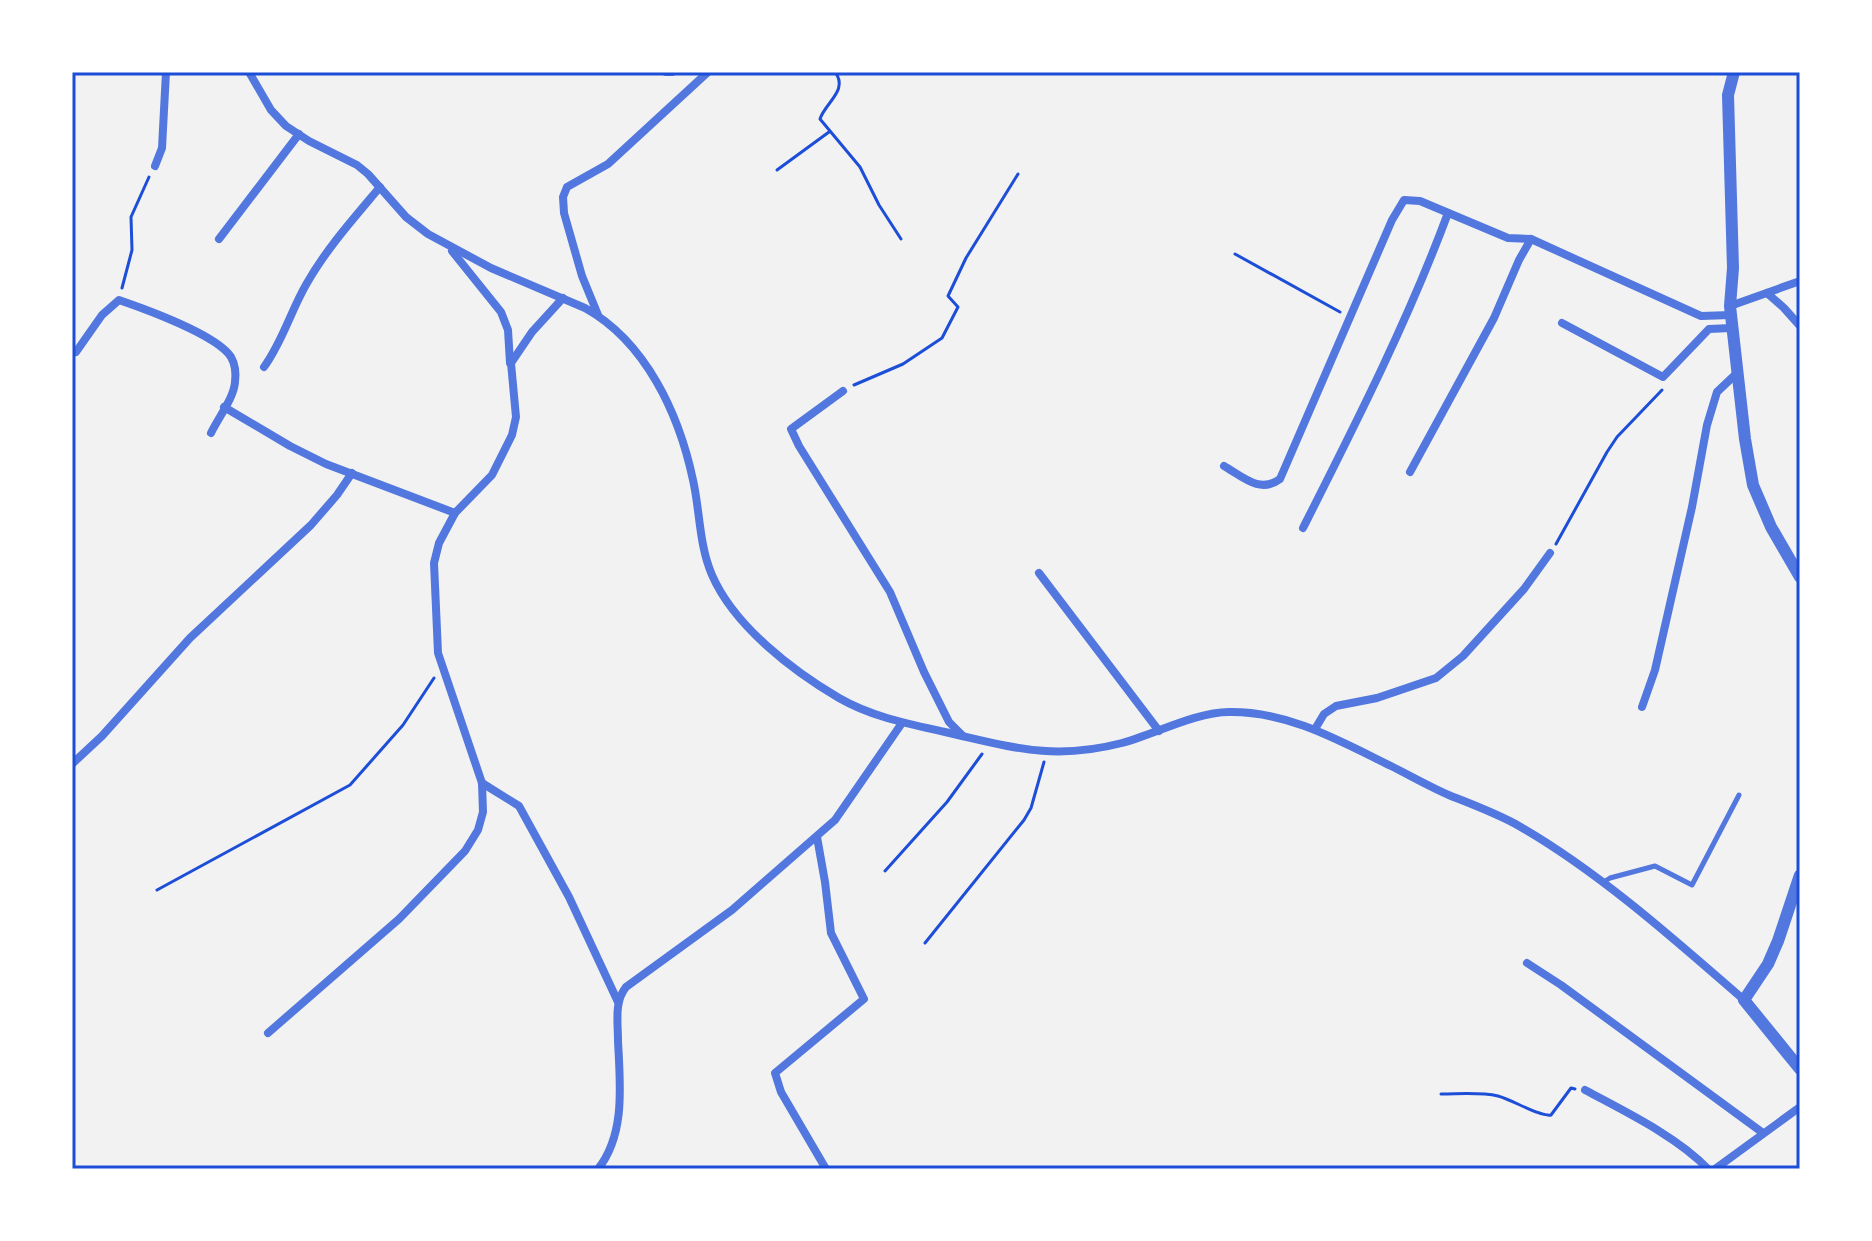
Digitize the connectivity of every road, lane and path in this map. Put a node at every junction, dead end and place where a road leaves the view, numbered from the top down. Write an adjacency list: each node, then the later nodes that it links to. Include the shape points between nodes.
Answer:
1 (166, 72): 8 (street, via 162,148)
2 (249, 72): 7 (street, via 271,110)
3 (708, 72): 22 (street, via 608,164 567,187 567,226)
4 (835, 72): 6 (path, via 840,85 820,119)
5 (1734, 72): 24 (street, via 1728,95)
6 (829, 132): 9 (path); 14 (path, via 860,167)
7 (299, 134): 11 (street, via 345,157); 13 (street)
8 (155, 166): 21 (path, via 133,209 132,250)
9 (777, 170)
10 (1018, 174): 32 (path, via 948,296 958,307 942,338 903,364)
11 (380, 187): 16 (street, via 406,217); 29 (street, via 321,258)
12 (1448, 213): 15 (street, via 1508,238); 23 (street, via 1404,200); 39 (street, via 1421,282)
13 (219, 239)
14 (901, 239)
15 (1531, 239): 24 (street, via 1701,316); 36 (street)
16 (448, 246): 20 (street); 28 (street, via 501,312)
17 (1235, 254): 23 (path)
18 (1800, 281): 19 (street)
19 (1767, 293): 24 (street); 26 (street)
20 (563, 298): 22 (street); 28 (street)
21 (119, 300): 27 (street); 33 (street, via 154,312 231,356 235,386)
22 (598, 315): 45 (street, via 635,348 670,407 693,479 708,563 728,600 769,648 812,682 859,709)
23 (1351, 317): 35 (street, via 1280,479 1261,487)
24 (1731, 317): 25 (street, via 1709,329 1663,377); 30 (street)
25 (1562, 323)
26 (1800, 326)
27 (76, 352)
28 (511, 363): 38 (street, via 516,417 512,435 492,475)
29 (264, 367)
30 (1736, 374): 42 (street, via 1753,485); 44 (street, via 1717,392 1707,425 1655,670)
31 (1667, 384): 40 (path, via 1612,445)
32 (843, 391): 48 (street, via 791,429 890,592 949,722)
33 (224, 407): 34 (street); 37 (street, via 290,446)
34 (211, 433)
35 (1224, 466)
36 (1410, 472)
37 (352, 473): 38 (street); 51 (street, via 311,525 190,638)
38 (455, 513): 43 (street, via 434,563)
39 (1303, 528)
40 (1550, 553): 46 (street, via 1463,656 1436,678 1336,706)
41 (1039, 573): 47 (street)
42 (1800, 577)
43 (442, 663): 52 (street); 58 (path, via 403,725 350,785)
44 (1642, 707)
45 (902, 723): 48 (street); 54 (street, via 835,820)
46 (1315, 729): 47 (street, via 1231,711); 57 (street, via 1518,825)
47 (1159, 731): 50 (street, via 1088,750)
48 (964, 736): 49 (street)
49 (989, 744): 50 (street); 55 (path, via 947,802)
50 (1047, 752): 59 (path, via 1024,820)
51 (72, 764)
52 (482, 783): 62 (street, via 519,806); 63 (street, via 483,812 465,851 399,919)
53 (1739, 795): 57 (lane, via 1692,885 1655,866)
54 (817, 837): 62 (street, via 732,910 626,987); 70 (street, via 831,933 864,999 775,1073)
55 (885, 871)
56 (1800, 875): 61 (street, via 1773,952)
57 (1602, 883): 61 (street)
58 (157, 890)
59 (925, 943)
60 (1527, 963): 68 (street)
61 (1744, 1000): 64 (street)
62 (618, 1002): 69 (street, via 619,1112 612,1148)
63 (268, 1033)
64 (1800, 1069)
65 (1585, 1090): 66 (path, via 1571,1088 1551,1115 1544,1116 1496,1096); 71 (street, via 1676,1143)
66 (1441, 1094)
67 (1800, 1107): 68 (street)
68 (1763, 1133): 72 (street)
69 (598, 1169)
70 (826, 1169)
71 (1708, 1169)
72 (1715, 1169)

